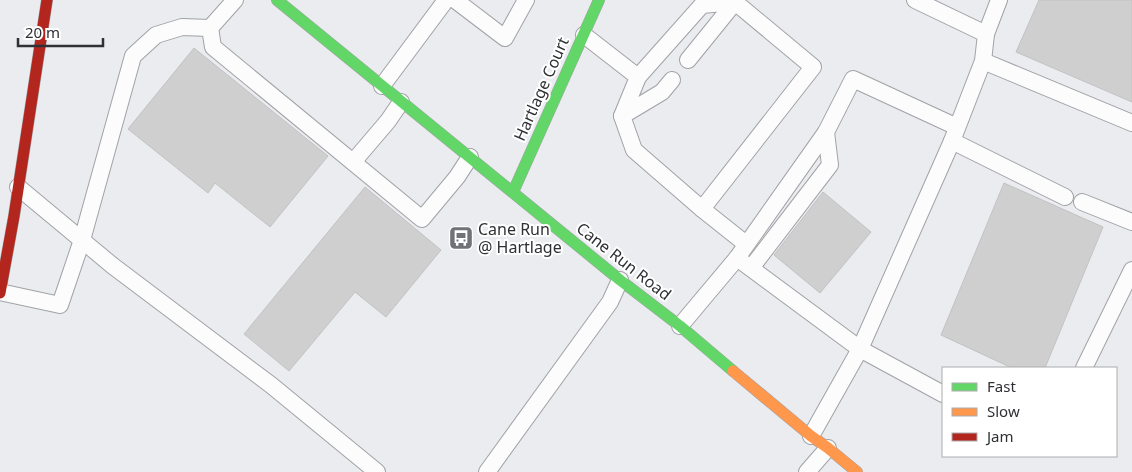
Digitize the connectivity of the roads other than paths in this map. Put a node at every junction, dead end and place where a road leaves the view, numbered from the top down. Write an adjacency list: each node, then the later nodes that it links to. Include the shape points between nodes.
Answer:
1 (47, 0): 27 (main road)
2 (235, 0): 12 (lane)
3 (277, 0): 19 (main road, Cane Run Road)
4 (446, 0): 19 (lane)
5 (455, 0): 6 (lane, via 506,38)
6 (526, 0)
7 (579, 0): 11 (lane)
8 (916, 0): 13 (lane)
9 (999, 0): 13 (lane)
10 (735, 2): 15 (lane); 17 (lane, via 702,5); 31 (lane, via 813,67)
11 (597, 5): 14 (main road, Hartlage Court)
12 (210, 28): 26 (lane, via 213,47); 33 (lane, via 182,27 156,34 133,56)
13 (986, 34): 16 (lane)
14 (584, 35): 17 (lane); 28 (main road, Hartlage Court)
15 (688, 60)
16 (983, 61): 22 (lane); 24 (lane)
17 (638, 77): 21 (lane)
18 (672, 80): 21 (lane, via 662,92)
19 (382, 86): 20 (main road, Cane Run Road)
20 (402, 102): 25 (main road, Cane Run Road); 26 (lane)
21 (622, 116): 31 (lane, via 634,150)
22 (1132, 122)
23 (826, 132): 24 (lane, via 852,79); 34 (lane); 36 (lane, via 830,165)
24 (955, 134): 29 (lane); 41 (lane)
25 (470, 157): 26 (lane, via 422,219); 28 (main road, Cane Run Road)
26 (353, 162)
27 (18, 187): 33 (lane); 39 (main road)
28 (513, 192): 38 (main road, Cane Run Road)
29 (1065, 197)
30 (1082, 202): 32 (lane)
31 (702, 209): 34 (lane)
32 (1132, 222)
33 (82, 240): 39 (lane, via 60,305); 46 (lane, via 271,385)
34 (746, 244): 35 (lane)
35 (736, 258): 36 (lane); 40 (lane)
36 (751, 268): 41 (lane)
37 (1132, 270): 42 (lane)
38 (620, 280): 40 (main road, Cane Run Road); 47 (lane, via 610,302)
39 (0, 293)
40 (680, 326): 44 (main road, Cane Run Road)
41 (860, 349): 43 (lane); 44 (lane)
42 (1084, 367)
43 (942, 393)
44 (811, 436): 45 (main road, Cane Run Road)
45 (828, 448): 48 (lane); 49 (main road, Cane Run Road)
46 (377, 472)
47 (487, 472)
48 (807, 472)
49 (857, 472)

